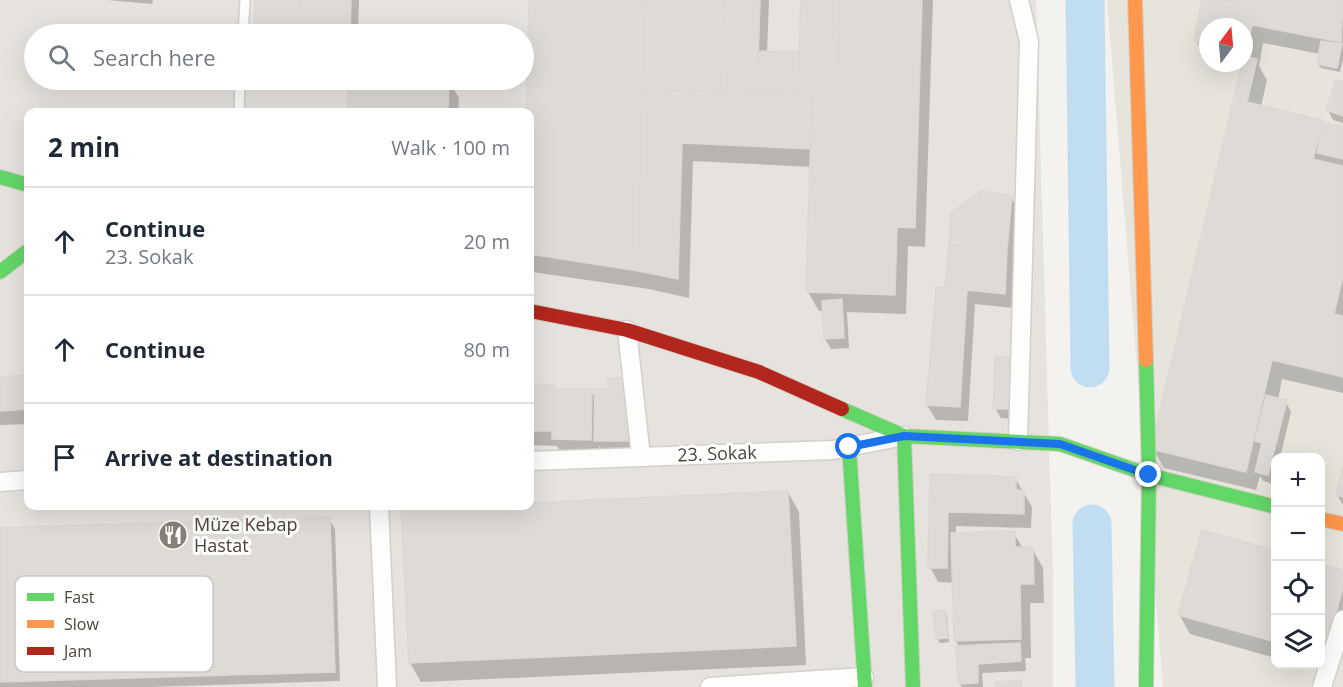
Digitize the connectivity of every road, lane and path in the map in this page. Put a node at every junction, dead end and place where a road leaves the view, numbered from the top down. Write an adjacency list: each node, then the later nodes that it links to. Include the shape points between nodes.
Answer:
1 (245, 0): 4 (lane)
2 (1019, 0): 17 (street, via 1029,41)
3 (1135, 0): 21 (main road)
4 (244, 24)
5 (239, 90): 6 (lane)
6 (238, 108)
7 (0, 167): 8 (main road)
8 (6, 178): 9 (main road)
9 (24, 184)
10 (0, 251): 11 (main road)
11 (24, 253)
12 (24, 255): 13 (main road)
13 (0, 272)
14 (534, 312): 15 (main road)
15 (627, 330): 16 (main road, via 759,372); 19 (street)
16 (904, 436): 17 (main road); 18 (street, 23. Sokak); 32 (main road)
17 (1018, 441): 21 (main road, via 1060,444)
18 (849, 447): 19 (street, 23. Sokak); 29 (main road)
19 (641, 457): 20 (street, 23. Sokak)
20 (534, 461)
21 (1149, 475): 24 (main road); 33 (main road)
22 (24, 480): 23 (street)
23 (0, 482)
24 (1271, 506)
25 (379, 510): 30 (street)
26 (1325, 520): 27 (main road)
27 (1343, 524)
28 (1343, 620): 34 (street)
29 (864, 682): 31 (street)
30 (387, 687)
31 (710, 687)
32 (913, 687)
33 (1146, 687)
34 (1322, 687)

